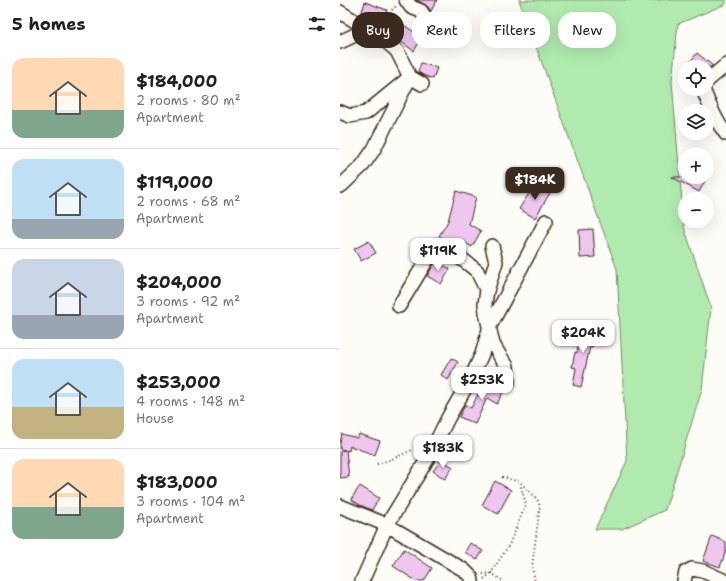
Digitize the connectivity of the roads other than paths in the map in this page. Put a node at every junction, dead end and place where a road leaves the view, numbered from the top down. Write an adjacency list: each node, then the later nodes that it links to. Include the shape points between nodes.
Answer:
1 (406, 0): 3 (street)
2 (340, 12): 4 (street)
3 (422, 12)
4 (352, 19)
5 (352, 36): 6 (street)
6 (340, 42)
7 (394, 48): 10 (street)
8 (726, 65): 9 (street)
9 (714, 75)
10 (410, 77): 11 (street); 13 (street, via 366,113 350,116); 15 (street, via 374,148 363,164)
11 (422, 84)
12 (706, 96): 14 (street, via 720,127)
13 (340, 112)
14 (726, 134)
15 (340, 186)
16 (546, 221): 20 (street)
17 (492, 246): 18 (street, via 496,262)
18 (487, 291): 19 (street, via 477,271 462,259 436,245); 20 (street, via 485,303)
19 (399, 306)
20 (490, 326): 21 (street, via 493,344 507,366); 23 (street, via 482,354 470,378 428,458)
21 (508, 383)
22 (340, 506): 23 (street)
23 (387, 526): 24 (street, via 464,570); 25 (street)
24 (475, 580)
25 (362, 581)
26 (684, 581): 27 (street, via 686,572 692,569)
27 (726, 581)

